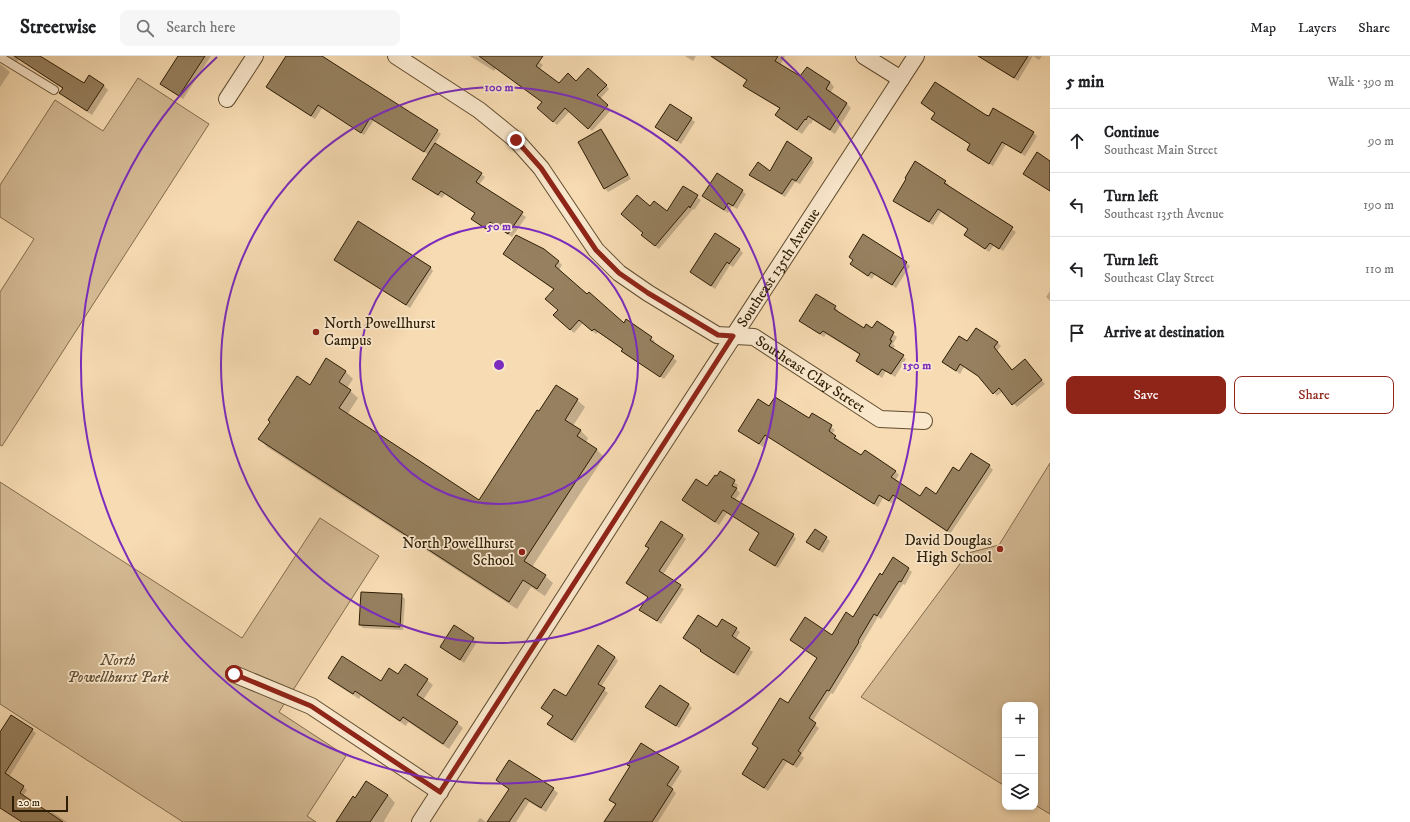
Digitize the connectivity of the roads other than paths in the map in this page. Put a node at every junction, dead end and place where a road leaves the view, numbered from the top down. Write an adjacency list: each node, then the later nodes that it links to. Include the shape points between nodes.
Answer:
1 (255, 56): 8 (street)
2 (396, 56): 9 (street, Southeast Clay Street, via 479,110 516,140 541,168 596,250 619,273 718,335)
3 (864, 56): 6 (street)
4 (916, 56): 6 (street, Southeast 135th Avenue)
5 (0, 57): 7 (lane)
6 (900, 79): 9 (street, Southeast 135th Avenue)
7 (54, 90)
8 (227, 99)
9 (733, 336): 10 (street, Southeast Clay Street, via 754,337 880,419); 12 (street, Southeast 135th Avenue)
10 (924, 421)
11 (234, 674): 12 (street, via 311,706)
12 (440, 792): 13 (street, Southeast 135th Avenue)
13 (420, 822)

